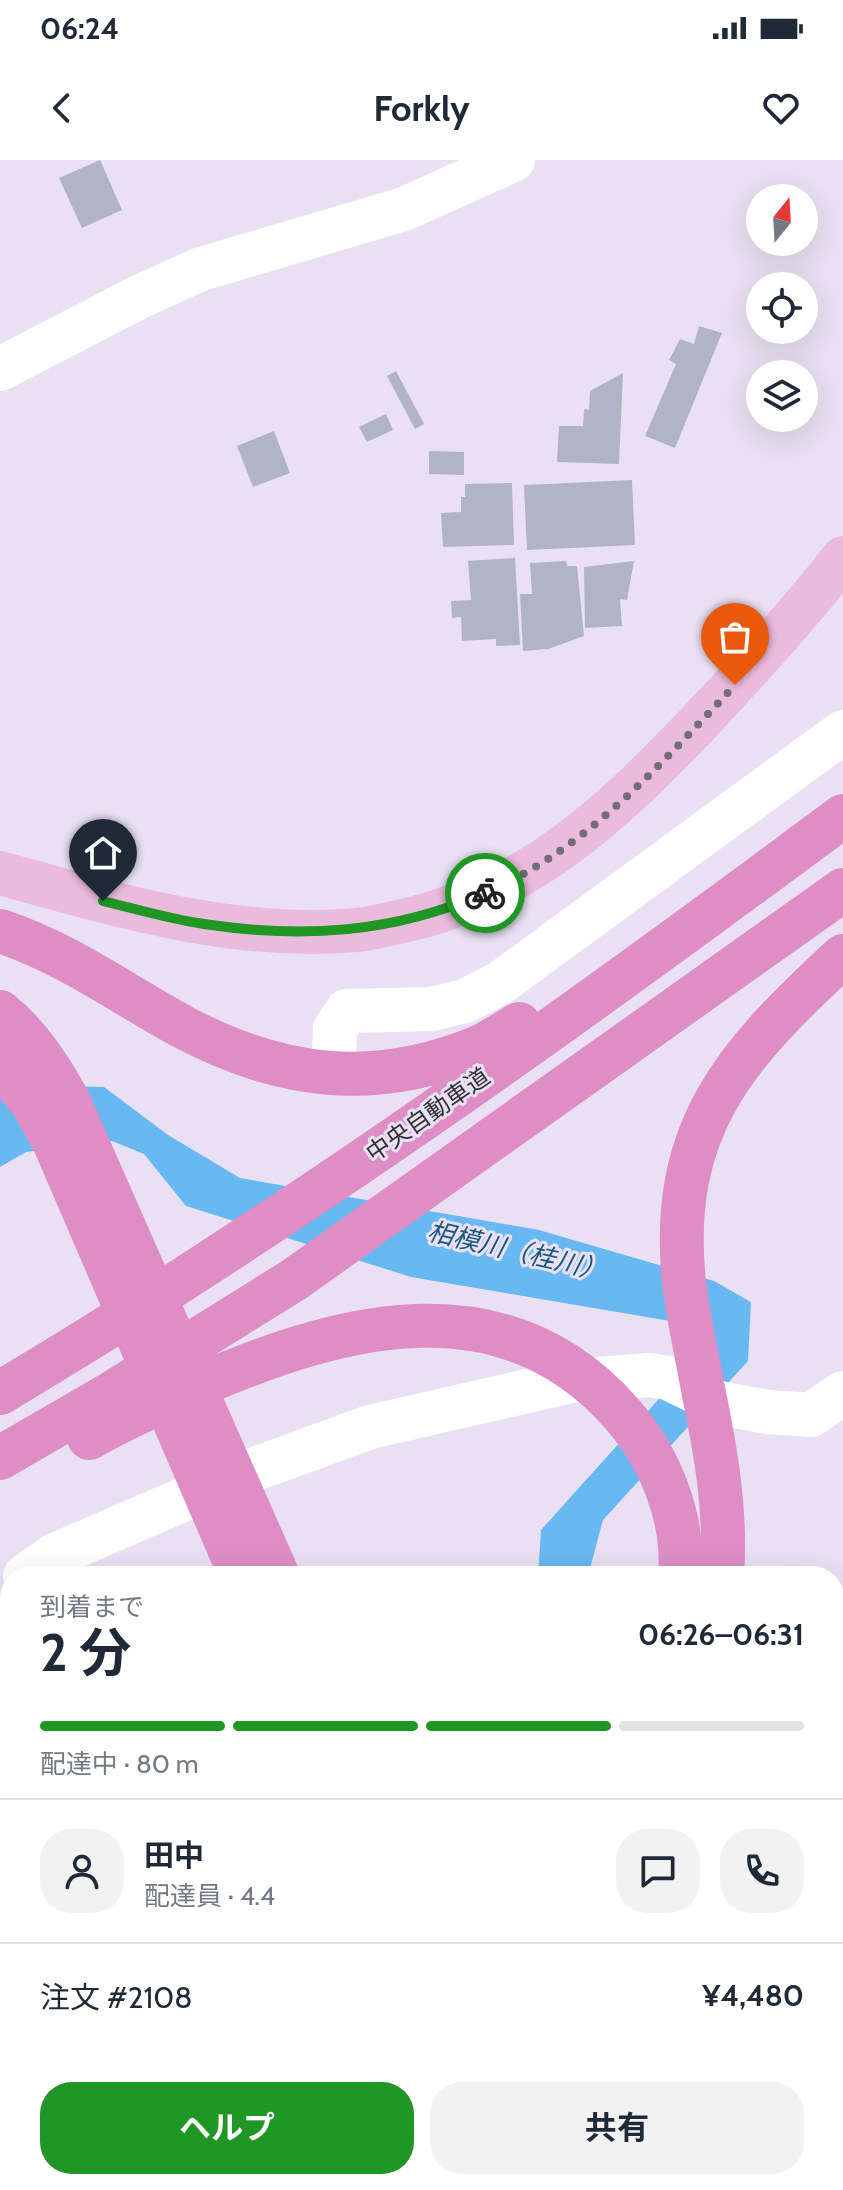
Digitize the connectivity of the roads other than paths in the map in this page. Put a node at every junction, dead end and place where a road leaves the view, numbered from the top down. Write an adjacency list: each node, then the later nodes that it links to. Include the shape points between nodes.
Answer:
1 (513, 160): 2 (street, via 404,209 201,269)
2 (0, 369)
3 (843, 558): 7 (main road, via 735,685 594,826 504,885 433,914 357,930 205,924)
4 (843, 732): 12 (street, via 500,983 465,1001 431,1009 347,1011 335,1029)
5 (843, 792): 9 (highway, via 526,1020 478,1047 393,1071 344,1074 264,1063 181,1026 59,955)
6 (843, 816): 14 (highway, 中央自動車道, via 601,996 225,1255)
7 (0, 873)
8 (843, 890): 16 (highway, via 295,1279)
9 (0, 931)
10 (843, 956): 22 (highway, via 749,1048 723,1086 693,1152 684,1191 684,1284 714,1445 723,1515)
11 (6, 1017): 20 (highway, via 50,1068 87,1138)
12 (334, 1057)
13 (0, 1063): 19 (highway, via 33,1104 55,1144)
14 (0, 1393)
15 (843, 1393): 18 (street, via 811,1415 719,1403 668,1378 649,1375 571,1381 370,1427 247,1472)
16 (0, 1458)
17 (0, 1487): 21 (highway, via 126,1417 316,1341 402,1325 474,1329 524,1344 579,1372 628,1421 663,1480 679,1539)
18 (39, 1566)
19 (237, 1566)
20 (274, 1566)
21 (680, 1566)
22 (722, 1566)

